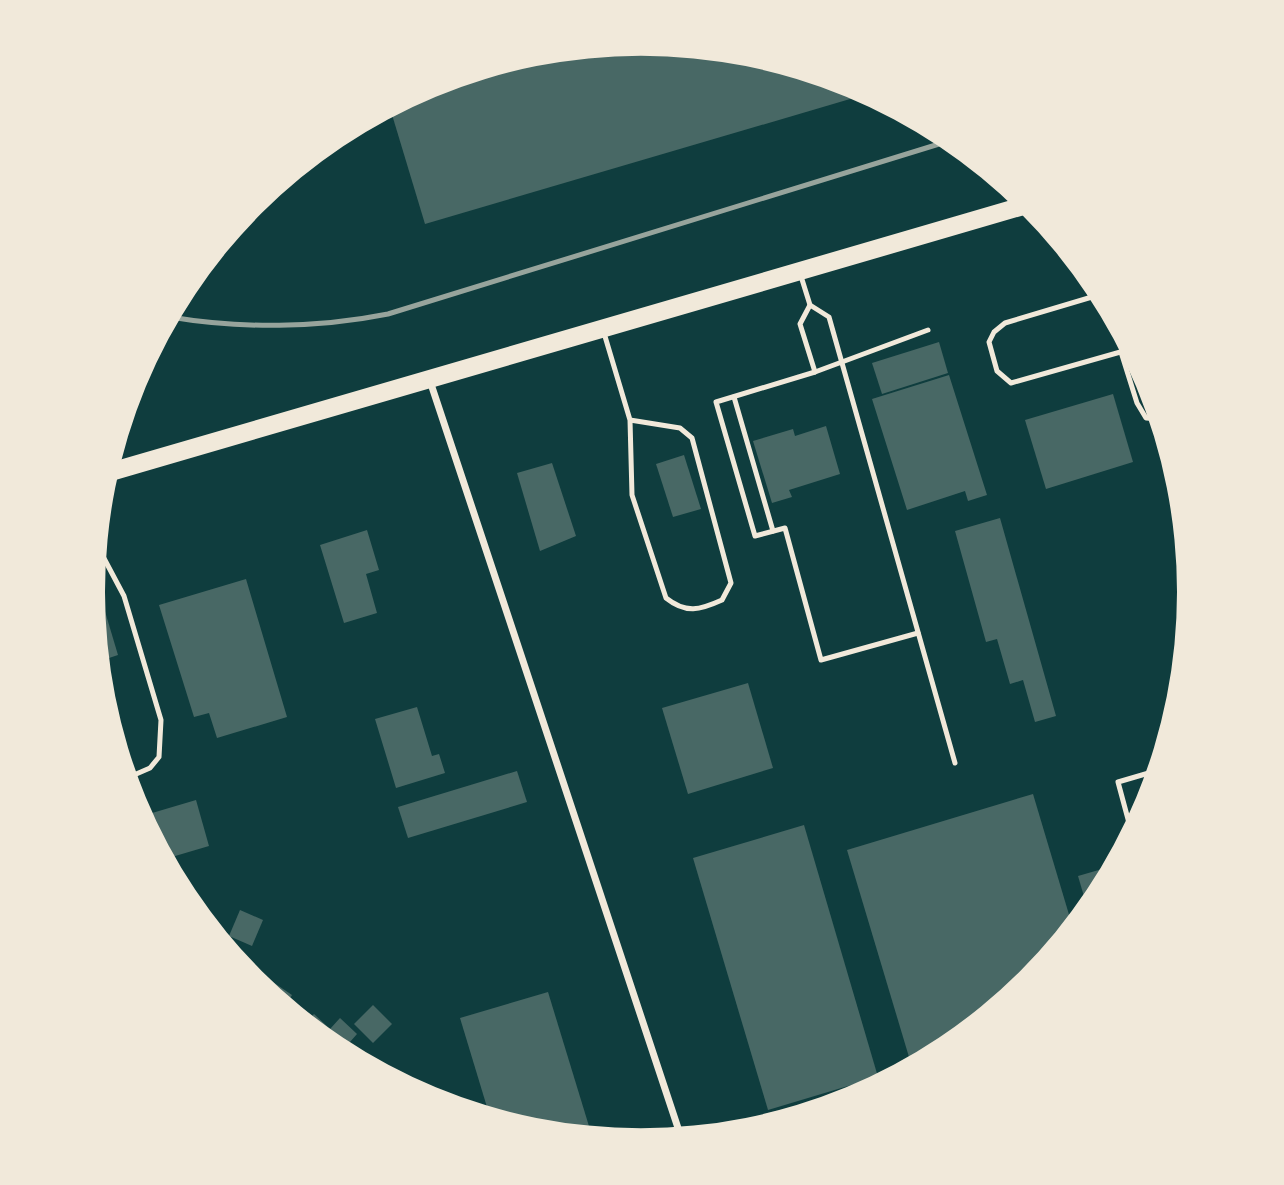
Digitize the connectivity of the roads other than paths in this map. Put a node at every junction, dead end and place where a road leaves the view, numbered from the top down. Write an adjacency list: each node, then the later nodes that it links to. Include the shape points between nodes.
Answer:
1 (1016, 208): 2 (main road)
2 (800, 273): 4 (lane); 5 (main road)
3 (1091, 297): 7 (lane, via 1005,323 989,342 997,371 1011,383)
4 (810, 305): 8 (lane, via 829,317); 9 (lane, via 800,324)
5 (603, 330): 10 (main road); 13 (lane)
6 (928, 330): 8 (lane)
7 (1121, 352): 12 (lane, via 1137,403)
8 (843, 365): 9 (lane); 17 (lane)
9 (815, 372): 11 (lane)
10 (429, 381): 14 (main road); 22 (street)
11 (734, 397): 15 (lane); 15 (lane, via 716,402 755,536)
12 (1149, 418)
13 (630, 420): 13 (lane, via 632,495 666,598 679,608 700,610 722,600 731,583 692,438 680,428)
14 (120, 469)
15 (773, 531): 17 (lane, via 785,528 821,660)
16 (107, 563): 19 (lane, via 124,596 161,720 159,757)
17 (918, 633): 18 (lane)
18 (955, 763)
19 (137, 774)
20 (1147, 774): 21 (lane, via 1118,782)
21 (1128, 819)
22 (678, 1128)

